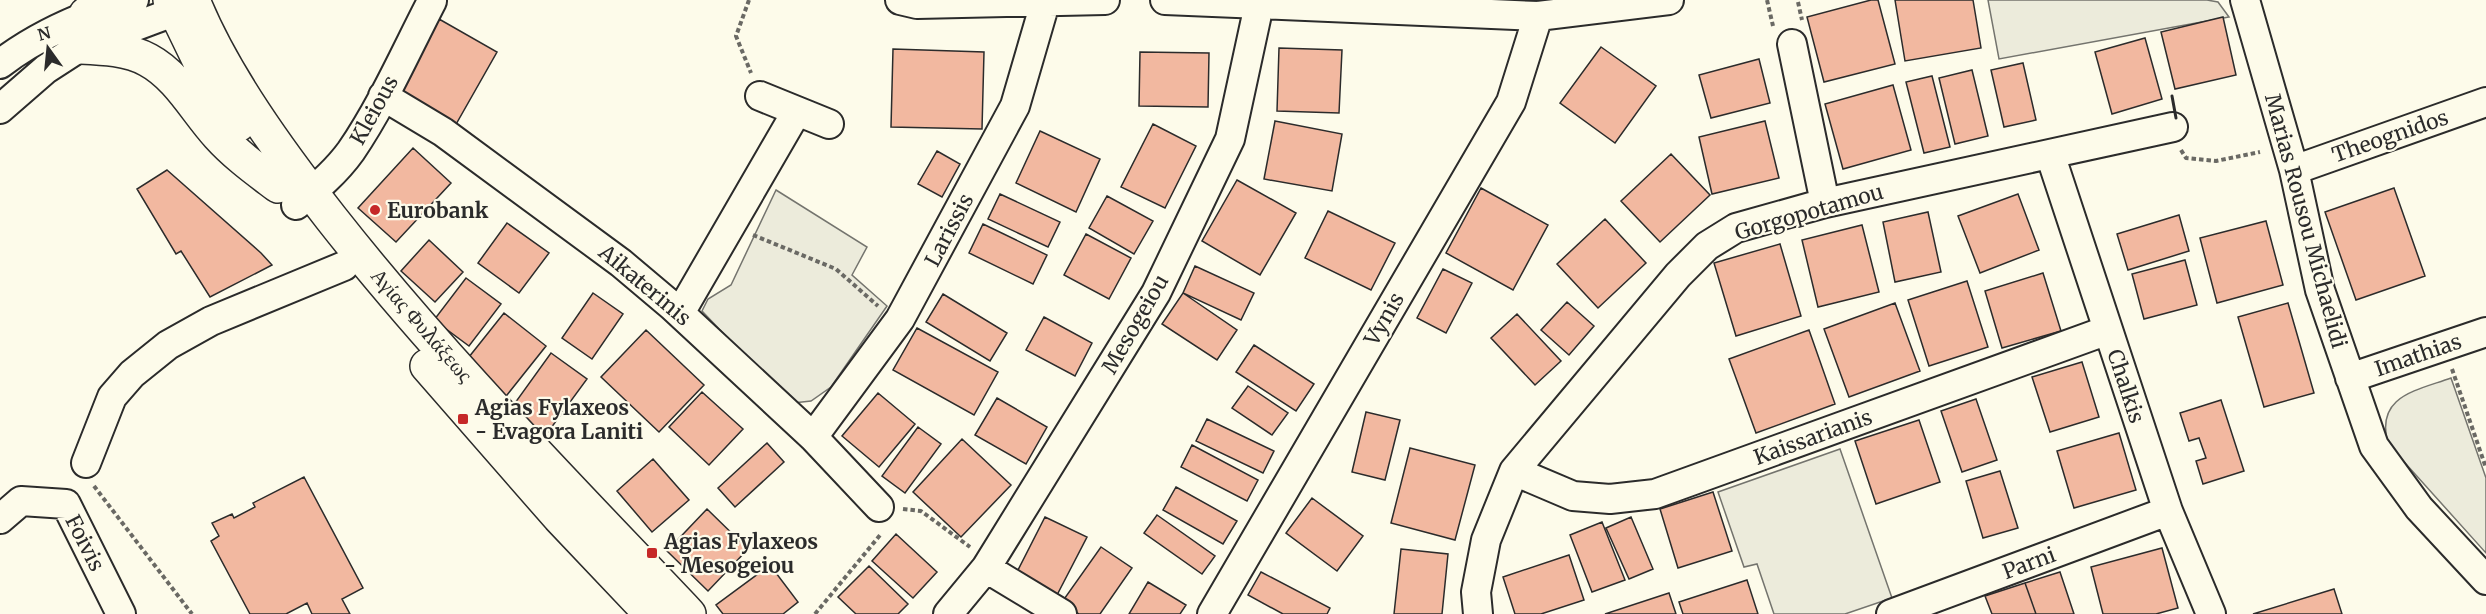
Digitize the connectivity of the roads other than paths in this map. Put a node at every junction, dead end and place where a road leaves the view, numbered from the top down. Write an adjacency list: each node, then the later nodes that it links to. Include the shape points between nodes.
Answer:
1 (134, 0): 11 (street)
2 (900, 0): 8 (street, via 917,4)
3 (1105, 0): 8 (street)
4 (1165, 0): 10 (street)
5 (1669, 0): 12 (street)
6 (2245, 0): 24 (street, Marias Rousou Michaelidi)
7 (432, 1): 16 (street, Kleious)
8 (1045, 3): 32 (street, Larissis, via 1015,106 898,322)
9 (183, 4): 14 (street); 25 (main road, Αγίας Φυλάξεως, via 212,87)
10 (1259, 5): 12 (street); 38 (street, Mesogeiou, via 1230,139 1156,293)
11 (95, 7): 15 (street)
12 (1538, 16): 45 (street, Vynis, via 1511,102)
13 (1792, 44): 26 (street)
14 (80, 47): 19 (street, via 46,69); 25 (main road, via 128,52 150,61 247,163)
15 (0, 64)
16 (383, 96): 25 (street, Kleious, via 351,151 327,179); 28 (street, Aikaterinis, via 443,132 621,262)
17 (760, 96): 20 (street)
18 (2486, 102): 24 (street, Theognidos)
19 (0, 109)
20 (797, 111): 21 (street); 28 (street)
21 (829, 124)
22 (2175, 136): 23 (street, Gorgopotamou)
23 (2050, 154): 26 (street, Gorgopotamou); 29 (street, Chalkis)
24 (2294, 170): 31 (street, Marias Rousou Michaelidi, via 2320,290)
25 (295, 195): 27 (main road, Αγίας Φυλάξεως); 42 (main road, Αγίας Φυλάξεως, via 397,299 578,500)
26 (1825, 203): 34 (street, Gorgopotamou, via 1736,228 1707,246 1678,274)
27 (344, 266): 33 (street, via 211,321 168,345 132,374 112,397); 41 (main road, Αγίας Φυλάξεως, via 559,518)
28 (680, 313): 32 (street, Aikaterinis)
29 (2108, 330): 34 (street, Kaissarianis, via 1655,494 1610,499 1573,496); 35 (street, Chalkis)
30 (2486, 332): 31 (street, Imathias)
31 (2350, 378): 39 (street, Marias Rousou Michaelidi, via 2374,447 2419,508)
32 (813, 437): 36 (street, Aikaterinis)
33 (86, 463)
34 (1514, 471): 46 (street, Gorgopotamou, via 1486,540 1476,592)
35 (2168, 512): 47 (street, Parni); 48 (street, Chalkis)
36 (883, 517)
37 (0, 519): 40 (street, Foivis, via 21,501 66,504)
38 (988, 565): 43 (street, Mesogeiou); 44 (street)
39 (2486, 580)
40 (121, 614)
41 (651, 614)
42 (689, 614)
43 (948, 614)
44 (1062, 614)
45 (1212, 614)
46 (1478, 614)
47 (1891, 614)
48 (2211, 614)

